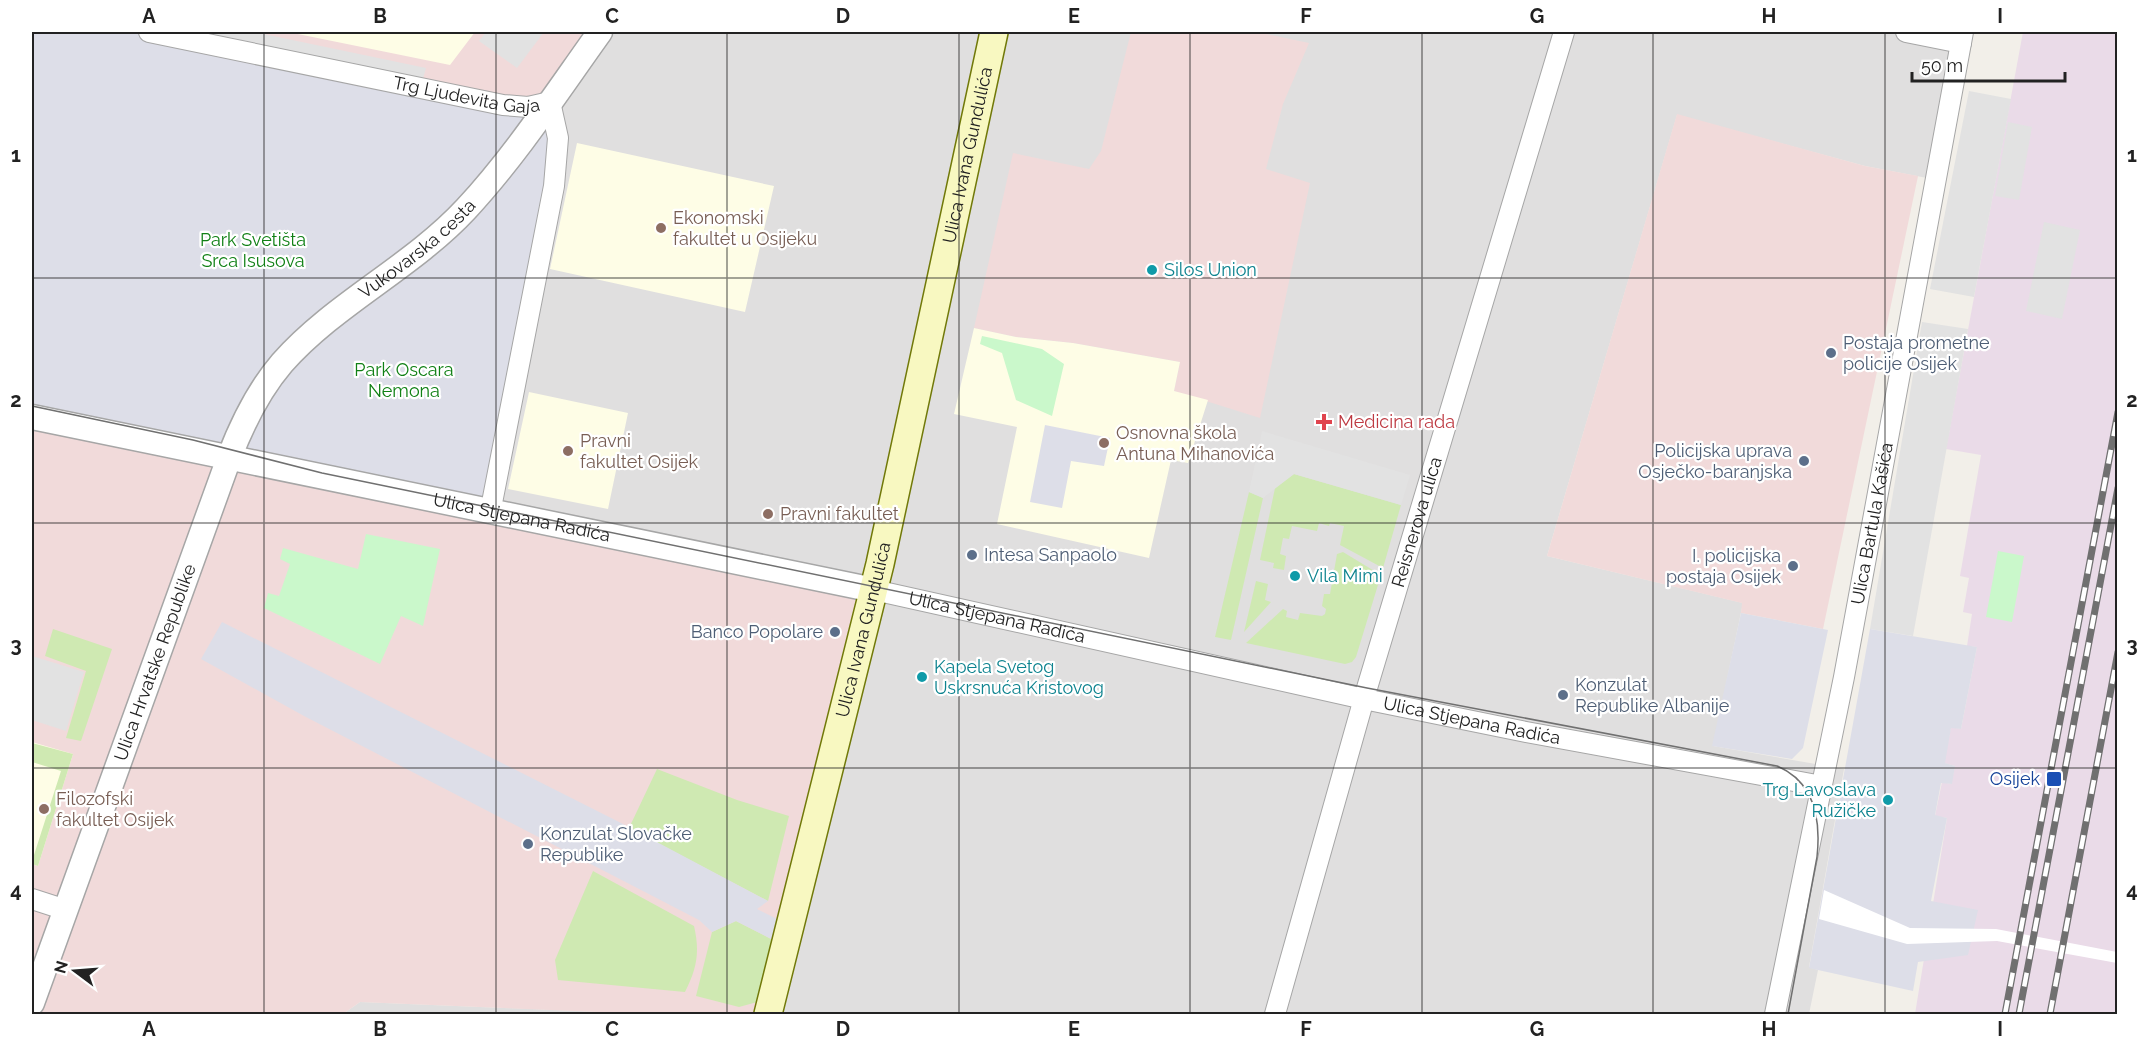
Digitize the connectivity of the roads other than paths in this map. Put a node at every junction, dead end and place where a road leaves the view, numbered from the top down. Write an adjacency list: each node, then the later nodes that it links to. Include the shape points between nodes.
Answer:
1 (149, 32): 7 (street, Trg Ljudevita Gaja, via 503,105 528,107)
2 (600, 32): 7 (street, Vukovarska cesta)
3 (994, 32): 11 (main road, Ulica Ivana Gundulića)
4 (1564, 32): 12 (street, Reisnerova ulica)
5 (1906, 32): 6 (street)
6 (1962, 37): 13 (street, Ulica Bartula Kašića)
7 (550, 102): 9 (street, Vukovarska cesta, via 465,209 412,258 318,328 281,364 249,411); 10 (street, Trg Ljudevita Gaja, via 558,138 554,186)
8 (32, 417): 9 (street, Ulica Stjepana Radića)
9 (229, 458): 10 (street, Ulica Stjepana Radića); 15 (street, Ulica Hrvatske Republike)
10 (490, 513): 11 (street, Ulica Stjepana Radića)
11 (874, 590): 12 (street, Ulica Stjepana Radića); 17 (main road, Ulica Ivana Gundulića)
12 (1364, 699): 13 (street, Ulica Stjepana Radića); 18 (street, Reisnerova ulica)
13 (1822, 786): 19 (street, Ulica Bartula Kašića)
14 (32, 899): 15 (street)
15 (66, 910): 16 (street, Ulica Hrvatske Republike)
16 (32, 1003)
17 (768, 1014)
18 (1275, 1014)
19 (1775, 1014)

